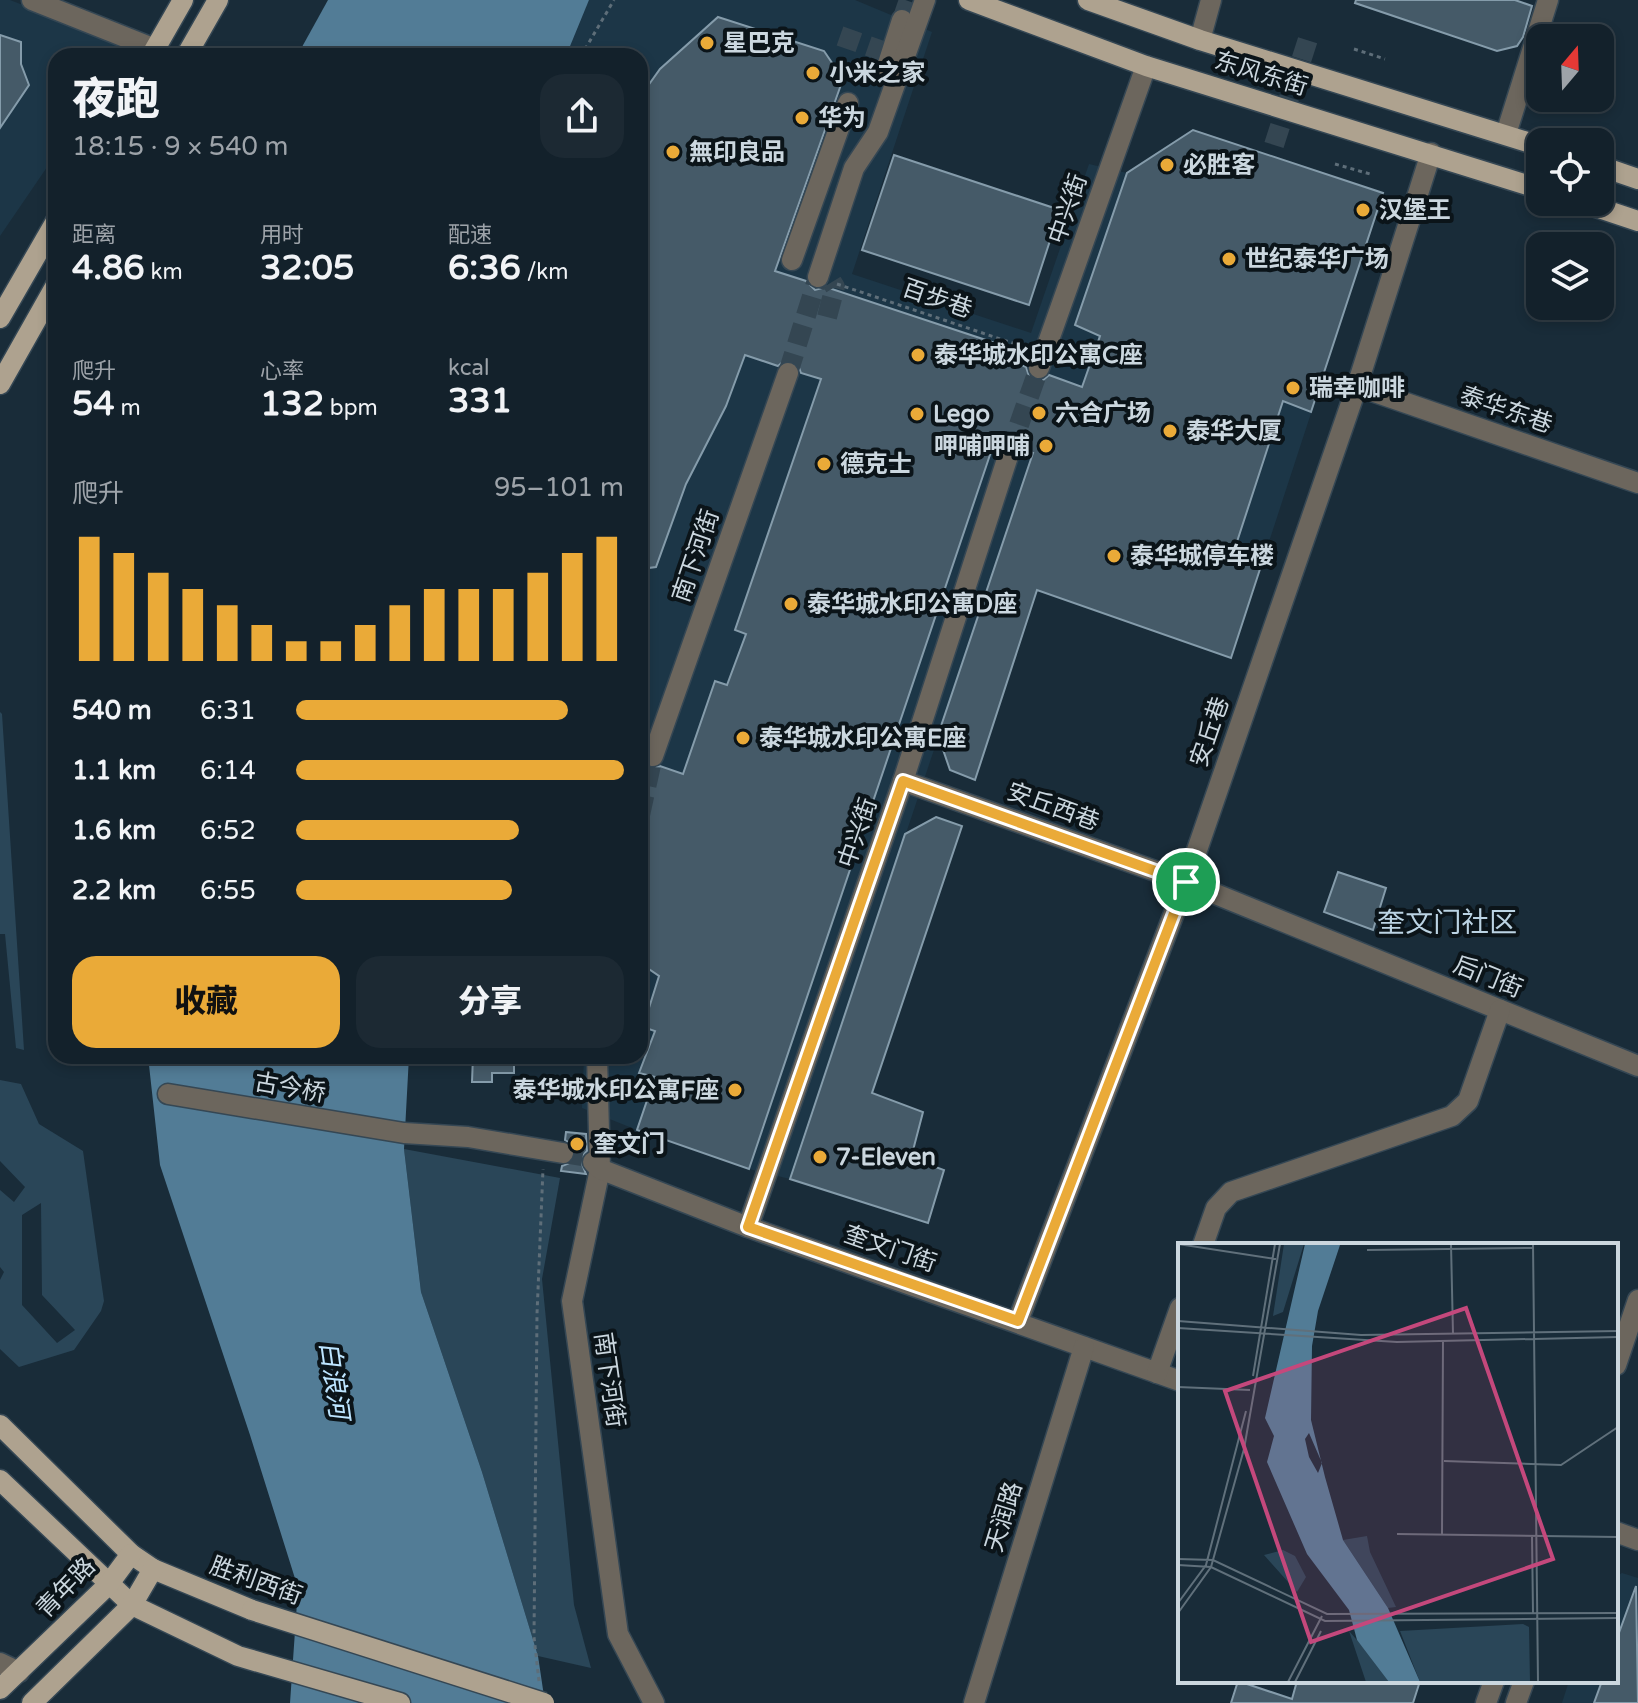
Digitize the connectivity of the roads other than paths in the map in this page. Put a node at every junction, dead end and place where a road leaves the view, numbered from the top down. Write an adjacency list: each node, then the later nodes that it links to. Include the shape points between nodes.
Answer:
1 (32, 0): 11 (street)
2 (183, 0): 12 (main road)
3 (218, 0): 13 (main road)
4 (925, 0): 19 (street, via 878,132)
5 (969, 0): 14 (main road, 东风东街)
6 (1088, 0): 10 (main road, 东风东街)
7 (1211, 0): 10 (street)
8 (1548, 0): 16 (street)
9 (902, 20): 19 (street)
10 (1200, 40): 16 (main road, 东风东街)
11 (144, 48)
12 (155, 48)
13 (191, 48)
14 (1146, 66): 18 (main road, 东风东街); 30 (street, 中兴街)
15 (848, 103): 26 (street)
16 (1506, 134): 17 (main road, 东风东街)
17 (1526, 141)
18 (1431, 153): 22 (main road, 东风东街); 33 (street, 安丘巷)
19 (854, 168): 27 (street)
20 (1614, 171): 21 (main road)
21 (1638, 179)
22 (1526, 184)
23 (1614, 213): 24 (main road)
24 (1638, 221)
25 (48, 235): 29 (main road)
26 (792, 260)
27 (825, 280)
28 (48, 299): 32 (main road)
29 (0, 318)
30 (1042, 361)
31 (788, 373): 36 (street, 南下河街)
32 (0, 384)
33 (1357, 386): 35 (street, 泰华东巷); 38 (street, 安丘巷)
34 (1009, 453): 37 (street, 中兴街)
35 (1638, 483)
36 (653, 756)
37 (903, 781): 38 (street, 安丘西巷); 45 (street, 中兴街)
38 (1186, 882): 39 (street, 后门街); 49 (street, 安丘巷)
39 (1500, 1010): 41 (street, 后门街); 46 (street, via 1468,1101 1452,1116 1231,1192 1216,1208)
40 (597, 1064): 44 (street, 南下河街)
41 (1638, 1066)
42 (168, 1094): 43 (street, 古今桥, via 404,1133)
43 (553, 1151)
44 (594, 1163): 45 (street, 奎文门街); 69 (street, 南下河街, via 572,1301 618,1634)
45 (748, 1227): 49 (street, 奎文门街)
46 (1204, 1243)
47 (1638, 1300): 51 (street)
48 (1178, 1314): 52 (street)
49 (1018, 1321): 50 (street, 奎文门街)
50 (1084, 1347): 52 (street, 奎文门街); 70 (street, 天润路)
51 (1618, 1359)
52 (1157, 1373): 53 (street, 奎文门街)
53 (1178, 1380)
54 (0, 1425): 58 (main road, 胜利西街)
55 (0, 1480): 60 (main road)
56 (1618, 1533): 57 (street)
57 (1638, 1540)
58 (131, 1554): 59 (main road, 胜利西街); 60 (main road, 青年路)
59 (153, 1569): 61 (main road); 66 (main road, 胜利西街, bridge, via 252,1610)
60 (108, 1585): 61 (main road); 62 (main road, 青年路)
61 (132, 1605): 67 (main road); 68 (main road, via 238,1656)
62 (10, 1668): 65 (main road, 青年路)
63 (1493, 1683): 71 (street)
64 (1523, 1683): 72 (street)
65 (0, 1689)
66 (542, 1696)
67 (32, 1703)
68 (400, 1703)
69 (654, 1703)
70 (974, 1703)
71 (1486, 1703)
72 (1516, 1703)

